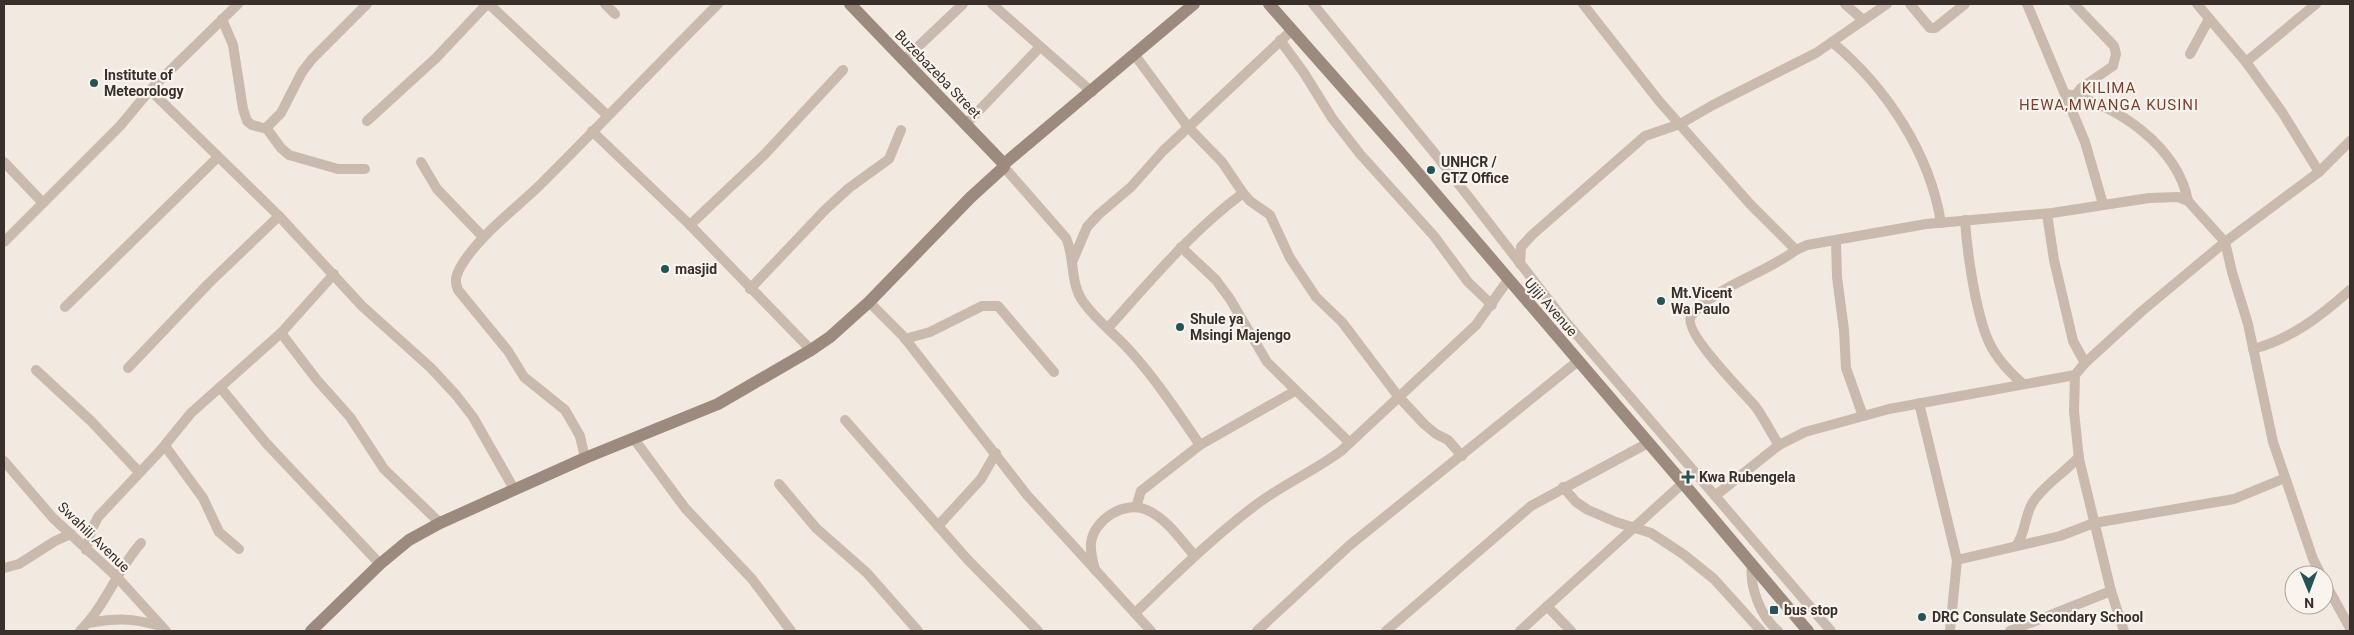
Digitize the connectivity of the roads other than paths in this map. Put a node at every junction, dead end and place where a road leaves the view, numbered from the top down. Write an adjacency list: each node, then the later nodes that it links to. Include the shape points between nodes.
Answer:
1 (238, 4): 22 (street)
2 (367, 4): 42 (street, via 312,59 281,113)
3 (488, 4): 37 (street); 38 (street, via 436,58)
4 (605, 4): 21 (street)
5 (718, 4): 37 (street)
6 (850, 4): 31 (street, Buzebazeba Street)
7 (963, 4): 31 (street)
8 (992, 4): 28 (street)
9 (1194, 4): 29 (street)
10 (1313, 4): 70 (street)
11 (1583, 4): 40 (street)
12 (1844, 4): 24 (street)
13 (1887, 4): 24 (street)
14 (1910, 4): 15 (street, via 1925,24 1933,28)
15 (1965, 4)
16 (2026, 4): 36 (street)
17 (2074, 4): 36 (street, via 2114,46 2116,54 2113,66)
18 (2197, 4): 23 (street)
19 (2316, 4): 32 (street)
20 (1274, 6): 25 (street, Ujiji Avenue)
21 (615, 14)
22 (222, 18): 34 (street); 42 (street, via 233,44 244,116 252,125)
23 (2209, 19): 30 (street); 32 (street)
24 (1863, 20): 27 (street)
25 (1291, 31): 26 (street); 72 (street, Ujiji Avenue, via 1393,144)
26 (1280, 40): 41 (street); 76 (street, via 1360,154 1434,236 1468,282)
27 (1832, 42): 40 (street); 61 (street, via 1869,76 1912,140 1937,194)
28 (1040, 47): 35 (street); 39 (street)
29 (1134, 54): 35 (street); 41 (street)
30 (2190, 54)
31 (904, 60): 39 (street, Buzebazeba Street)
32 (2246, 62): 51 (street)
33 (843, 70): 62 (street, via 764,156)
34 (150, 90): 46 (street); 56 (street, via 120,126)
35 (1092, 92): 49 (street)
36 (2071, 95): 52 (street, via 2141,129 2167,155); 57 (street)
37 (607, 115): 44 (street)
38 (366, 121)
39 (966, 124): 49 (street, Buzebazeba Street)
40 (1680, 124): 68 (street, via 1750,204); 70 (street, via 1645,136 1624,152 1520,247)
41 (1188, 127): 53 (street, via 1222,162); 69 (street, via 1131,187 1087,227)
42 (266, 128): 50 (street, via 289,155 338,168)
43 (901, 130): 73 (street, via 890,159 825,210)
44 (592, 131): 62 (street); 63 (street, via 544,182)
45 (2350, 141): 51 (street)
46 (218, 156): 59 (street); 77 (street)
47 (4, 162): 56 (street)
48 (422, 162): 63 (street, via 437,189)
49 (1004, 165): 69 (street, via 1066,238); 75 (street)
50 (365, 169)
51 (2319, 172): 66 (street)
52 (2182, 180): 54 (street); 55 (street)
53 (1243, 193): 67 (street); 92 (street, via 1270,215 1290,258 1316,297 1342,322)
54 (2166, 197): 55 (street); 57 (street)
55 (2188, 201): 66 (street)
56 (43, 203): 65 (street)
57 (2103, 204): 58 (street)
58 (2046, 214): 60 (street); 84 (street, via 2073,341)
59 (279, 216): 71 (street); 85 (street)
60 (1965, 220): 61 (street); 89 (street, via 1986,336 2008,371)
61 (1941, 223): 64 (street)
62 (690, 225): 73 (street)
63 (484, 237): 105 (street, via 456,275 458,290 508,351 524,377 565,410 580,436)
64 (1836, 241): 68 (street); 94 (street, via 1846,368)
65 (4, 242)
66 (2225, 242): 81 (street); 84 (street)
67 (1181, 247): 78 (street); 91 (street, via 1216,280 1267,362)
68 (1796, 250): 100 (street, via 1708,302 1689,320 1700,342 1756,408)
69 (1073, 260): 78 (street, via 1076,288 1082,301)
70 (1520, 264): 113 (street)
71 (334, 274): 79 (street); 112 (street, via 362,306 431,368 460,400 483,432)
72 (1508, 280): 76 (street); 83 (street, Ujiji Avenue)
73 (750, 289): 82 (street)
74 (2350, 290): 81 (street, via 2300,330)
75 (868, 302): 80 (street); 82 (street)
76 (1492, 305): 92 (street, via 1454,347)
77 (65, 307)
78 (1108, 328): 99 (street, via 1166,395)
79 (281, 332): 90 (street); 115 (street, via 350,417 384,469)
80 (905, 338): 87 (street, via 930,332 982,306 998,306); 102 (street)
81 (2253, 349): 108 (street)
82 (811, 350): 96 (street, via 718,404)
83 (1578, 361): 98 (street, Ujiji Avenue); 103 (street)
84 (2085, 363): 88 (street)
85 (128, 368)
86 (36, 370): 107 (street)
87 (1054, 372)
88 (2075, 375): 89 (street); 104 (street, via 2074,411)
89 (2023, 384): 93 (street)
90 (220, 387): 101 (street, via 191,413); 127 (street, via 266,443)
91 (1295, 391): 97 (street); 99 (street)
92 (1398, 396): 97 (street); 103 (street, via 1424,424 1448,440)
93 (1919, 403): 94 (street); 125 (street)
94 (1863, 416): 100 (street, via 1804,432)
95 (845, 420): 117 (street)
96 (634, 438): 105 (street); 141 (street, via 685,508 752,579)
97 (1350, 443): 124 (street, via 1322,465 1258,503)
98 (1648, 443): 109 (street, Ujiji Avenue); 111 (street)
99 (1200, 445): 114 (street, via 1141,491)
100 (1779, 445): 113 (street)
101 (164, 446): 107 (street); 123 (street, via 203,498 219,532)
102 (996, 453): 117 (street, via 976,486); 130 (street, via 1027,494)
103 (1462, 456): 145 (street, via 1350,545)
104 (2079, 457): 116 (street); 121 (street, via 2034,501)
105 (585, 458): 112 (street)
106 (4, 461): 119 (street, Swahili Avenue)
107 (139, 472): 122 (street, via 98,517)
108 (2284, 478): 116 (street, via 2234,499); 128 (street)
109 (1683, 483): 118 (street); 126 (street, Ujiji Avenue)
110 (779, 484): 142 (street, via 816,528 872,578)
111 (1563, 487): 118 (street, via 1588,510); 146 (street, via 1531,506)
112 (514, 489): 115 (street)
113 (1715, 496): 152 (street)
114 (1136, 507): 124 (street, via 1160,519); 130 (street, via 1115,512 1097,530 1091,543)
115 (440, 523): 127 (street, via 409,540)
116 (2094, 523): 121 (street, via 2060,536); 132 (street)
117 (938, 526): 143 (street)
118 (1635, 527): 134 (street); 149 (street, via 1651,532 1714,579)
119 (71, 534): 122 (street, Swahili Avenue); 129 (street, via 20,564)
120 (141, 543): 131 (street, via 128,557)
121 (2016, 546): 125 (street)
122 (86, 550): 131 (street, Swahili Avenue)
123 (239, 550)
124 (1194, 555): 135 (street)
125 (1957, 560): 153 (street)
126 (1752, 563): 150 (street, via 1751,575 1759,603); 151 (street, Ujiji Avenue)
127 (380, 564): 140 (street)
128 (2315, 565)
129 (4, 568)
130 (1094, 570): 135 (street)
131 (118, 577): 136 (street); 137 (street, Swahili Avenue)
132 (2111, 591): 154 (street); 155 (street)
133 (2334, 599): 138 (street)
134 (1547, 606): 147 (street); 148 (street)
135 (1135, 613): 144 (street)
136 (88, 623): 137 (street, via 120,618); 139 (street)
137 (163, 628)
138 (2350, 628)
139 (80, 631)
140 (311, 631)
141 (790, 631)
142 (918, 631)
143 (1038, 631)
144 (1151, 631)
145 (1257, 631)
146 (1386, 631)
147 (1520, 631)
148 (1571, 631)
149 (1761, 631)
150 (1778, 631)
151 (1808, 631)
152 (1830, 631)
153 (1950, 631)
154 (2010, 631)
155 (2124, 631)

